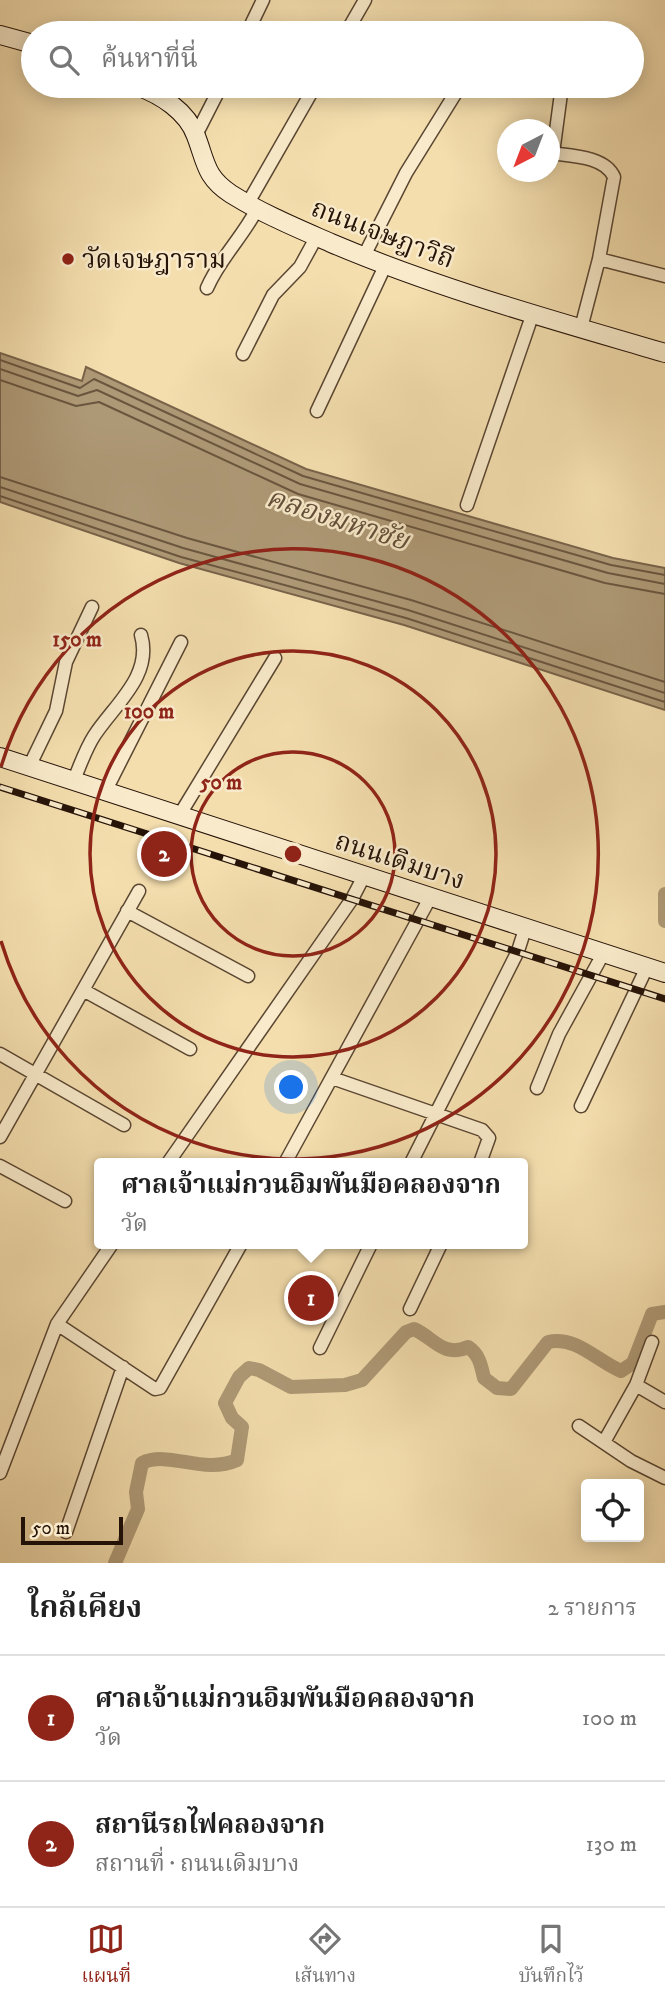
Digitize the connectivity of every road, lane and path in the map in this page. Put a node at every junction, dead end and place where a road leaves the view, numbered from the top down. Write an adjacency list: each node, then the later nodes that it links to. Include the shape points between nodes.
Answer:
1 (263, 0): 3 (street)
2 (365, 0): 4 (street)
3 (253, 21)
4 (353, 21)
5 (0, 35): 6 (street)
6 (21, 41)
7 (161, 98): 13 (street, ถนนเจษฎาวิถี, via 183,115)
8 (215, 98): 13 (street)
9 (310, 98): 15 (street)
10 (453, 98): 17 (street, via 406,173)
11 (560, 98): 12 (street)
12 (557, 119)
13 (196, 135): 15 (street, ถนนเจษฎาวิถี, via 212,178)
14 (560, 154): 18 (street, via 599,161 610,167 614,177)
15 (252, 206): 16 (street, ถนนเจษฎาวิถี); 21 (street, via 242,235 220,259)
16 (317, 236): 17 (street, ถนนเจษฎาวิถี); 25 (street, via 300,267 274,295)
17 (364, 256): 19 (street, ถนนเจษฎาวิถี)
18 (599, 259): 20 (street); 23 (street)
19 (385, 266): 22 (street, ถนนเจษฎาวิถี); 26 (street)
20 (665, 276)
21 (207, 288)
22 (533, 313): 23 (street, ถนนเจษฎาวิถี); 27 (street)
23 (581, 328): 24 (street, ถนนเจษฎาวิถี)
24 (665, 353)
25 (243, 354)
26 (317, 411)
27 (467, 505)
28 (92, 607): 33 (street, via 66,662 56,711)
29 (141, 635): 34 (street, via 145,649 140,670 94,737)
30 (181, 642): 35 (street)
31 (275, 658): 36 (street)
32 (0, 757): 33 (street, ถนนเดิมบาง)
33 (29, 767): 34 (street, ถนนเดิมบาง)
34 (73, 782): 35 (street, ถนนเดิมบาง)
35 (105, 792): 36 (street, ถนนเดิมบาง)
36 (179, 816): 37 (street, ถนนเดิมบาง)
37 (364, 876): 39 (street, ถนนเดิมบาง); 56 (street)
38 (139, 891): 40 (street)
39 (430, 898): 41 (street, ถนนเดิมบาง); 50 (street)
40 (127, 911): 45 (street); 46 (street)
41 (525, 929): 42 (street, ถนนเดิมบาง); 53 (street)
42 (603, 954): 43 (street, ถนนเดิมบาง); 51 (street, via 559,1034)
43 (647, 967): 44 (street, ถนนเดิมบาง); 52 (street)
44 (665, 973)
45 (248, 976)
46 (83, 990): 47 (street); 49 (street)
47 (190, 1049)
48 (0, 1054): 49 (street)
49 (35, 1074): 54 (street); 55 (street)
50 (332, 1078): 53 (street); 57 (street)
51 (537, 1088)
52 (581, 1106)
53 (435, 1114): 58 (street); 59 (street, via 488,1135)
54 (124, 1125)
55 (0, 1137)
56 (171, 1158)
57 (288, 1158)
58 (413, 1158)
59 (482, 1158)
60 (0, 1166): 61 (street)
61 (65, 1201)
62 (109, 1249): 67 (street)
63 (238, 1249): 70 (street, via 162,1387 155,1389)
64 (369, 1249): 69 (street)
65 (439, 1249): 66 (street)
66 (410, 1309)
67 (57, 1324): 70 (street); 75 (street)
68 (652, 1342): 71 (street)
69 (320, 1348)
70 (123, 1367): 77 (street)
71 (636, 1385): 72 (street); 74 (street)
72 (665, 1402)
73 (579, 1426): 74 (street)
74 (604, 1442): 76 (street)
75 (0, 1473)
76 (665, 1478)
77 (66, 1532)

